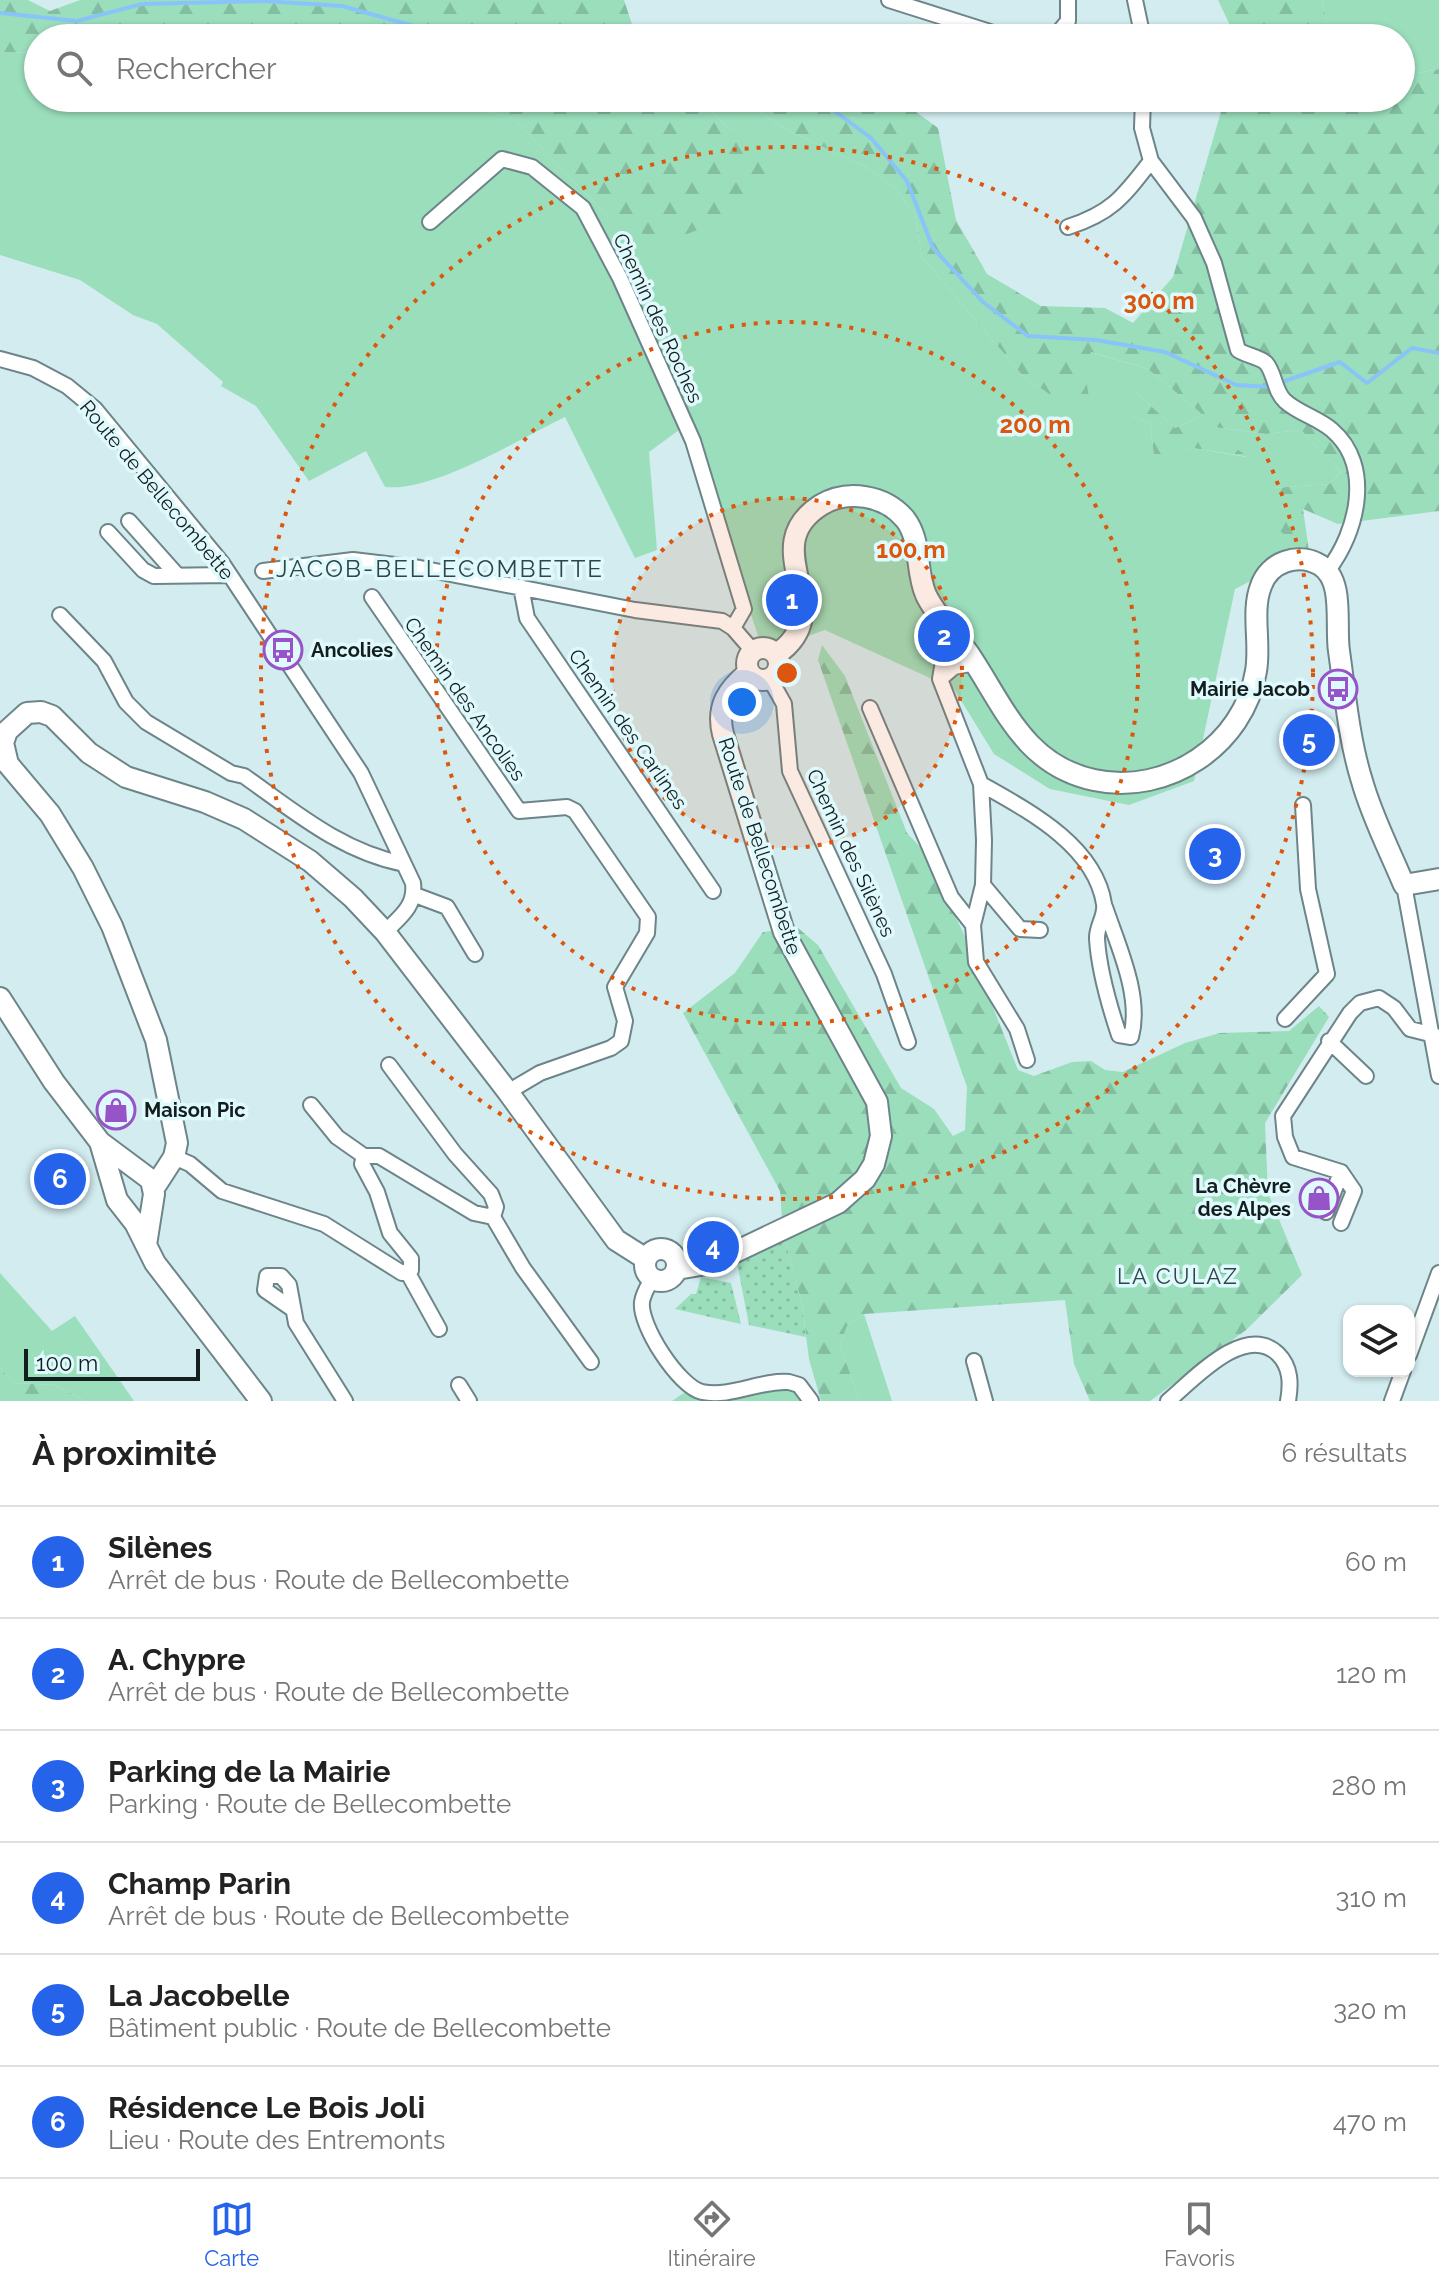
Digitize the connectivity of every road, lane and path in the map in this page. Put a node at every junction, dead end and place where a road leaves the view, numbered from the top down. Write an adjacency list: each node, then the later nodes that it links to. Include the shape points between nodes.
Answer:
1 (889, 0): 4 (street)
2 (1068, 0): 5 (street)
3 (1135, 0): 6 (street)
4 (965, 24)
5 (1066, 24)
6 (1140, 24)
7 (1143, 112): 8 (street)
8 (1151, 161): 10 (street, via 1111,208); 14 (street, via 1194,218 1214,263 1238,350 1265,362 1286,403 1335,432 1355,470 1352,528 1345,549)
9 (430, 222): 21 (street, Chemin des Roches, via 502,159 532,167 583,208 693,441 744,609)
10 (1068, 227)
11 (0, 359): 17 (street, Route de Bellecombette, via 33,368 95,409)
12 (129, 521): 16 (street, Route de Bellecombette)
13 (108, 532): 16 (street, via 143,570 154,576)
14 (1328, 570): 25 (street, via 1317,562 1291,559 1266,575 1259,589 1258,655 1248,700 1213,748 1186,767 1155,779 1096,781 1045,759 1012,726); 35 (street, via 1335,582 1339,651 1361,780)
15 (263, 571): 18 (street, via 353,560)
16 (177, 575): 17 (street)
17 (229, 575): 32 (street, Route de Bellecombette, via 361,773)
18 (521, 587): 21 (street, via 722,621); 36 (street, Chemin des Carlines, via 527,618)
19 (372, 597): 52 (street, Chemin des Ancolies, via 519,811 575,811 648,917 647,933 615,987 625,1021 621,1041 540,1073)
20 (60, 615): 32 (street, via 104,661 126,702 146,722 244,776 349,847)
21 (733, 628): 23 (street)
22 (960, 640): 24 (street, via 926,593 907,522 879,500 853,496 825,503 797,530 793,554 805,615 793,642); 25 (street); 28 (street)
23 (753, 651): 24 (street, via 763,647); 26 (street)
24 (777, 654): 27 (street, via 779,668)
25 (975, 663): 28 (street, via 954,667)
26 (749, 672): 27 (street, via 756,679); 67 (street, Route de Bellecombette, via 724,700 723,734 784,932 877,1102 881,1136 865,1179 838,1203 712,1263)
27 (770, 679): 47 (street, Chemin des Silènes, via 784,704 790,771 884,974)
28 (940, 679): 30 (street)
29 (870, 708): 39 (street, via 951,897)
30 (981, 784): 34 (street); 38 (street, via 1067,840 1098,883)
31 (1303, 805): 44 (street, via 1308,889 1327,974)
32 (404, 864): 37 (street, Route de Bellecombette)
33 (1439, 879): 35 (street)
34 (983, 885): 39 (street); 40 (street, via 1020,929)
35 (1404, 885): 45 (street)
36 (713, 891)
37 (415, 895): 41 (street); 42 (street, via 447,907)
38 (1105, 907): 38 (street, via 1096,936 1111,1013 1119,1035 1131,1037 1135,1023 1126,971)
39 (973, 925): 48 (street, via 976,962 1017,1029)
40 (1040, 930)
41 (385, 932): 52 (street); 56 (street, via 310,861 276,838 205,802 104,766 52,716 27,713 16,721 3,743 8,764 50,814 83,868 143,1001 176,1138)
42 (475, 954)
43 (0, 998): 54 (street)
44 (1285, 1019)
45 (1434, 1035): 46 (street, via 1410,1029 1379,998 1360,1003); 51 (street)
46 (1329, 1041): 50 (street); 58 (street, via 1283,1116 1293,1157)
47 (908, 1042)
48 (1027, 1060)
49 (389, 1065): 63 (street, via 491,1194)
50 (1366, 1076)
51 (1439, 1076)
52 (508, 1092): 66 (street, via 616,1240)
53 (311, 1105): 55 (street, via 337,1137)
54 (100, 1142): 57 (street); 59 (street)
55 (364, 1156): 63 (street, via 379,1156 474,1213); 68 (street, via 362,1164 390,1233 411,1259)
56 (174, 1157): 57 (street); 60 (street); 68 (street, via 222,1191 324,1224 382,1264)
57 (138, 1170): 59 (street, via 125,1172); 60 (street, via 148,1176)
58 (1341, 1172): 62 (street); 64 (street, via 1354,1191)
59 (115, 1184): 61 (street, via 115,1195)
60 (153, 1194): 61 (street, via 143,1208); 65 (street)
61 (124, 1207): 65 (street)
62 (1326, 1212)
63 (493, 1217): 74 (street)
64 (1341, 1223)
65 (146, 1245): 77 (street)
66 (649, 1269): 67 (street, via 667,1280); 67 (street, via 652,1252 666,1249 674,1255); 80 (street, via 643,1315 686,1386 705,1393 789,1382 799,1385)
67 (677, 1269)
68 (408, 1273): 71 (street)
69 (1439, 1273): 72 (street)
70 (291, 1308): 78 (street)
71 (439, 1329)
72 (1415, 1339)
73 (974, 1361): 81 (street)
74 (591, 1362)
75 (1401, 1377): 84 (street)
76 (459, 1385): 79 (street)
77 (261, 1401)
78 (345, 1401)
79 (469, 1401)
80 (811, 1401)
81 (985, 1401)
82 (1168, 1401): 83 (street, via 1230,1352 1263,1344 1280,1356 1289,1376)
83 (1288, 1401)
84 (1392, 1401)

